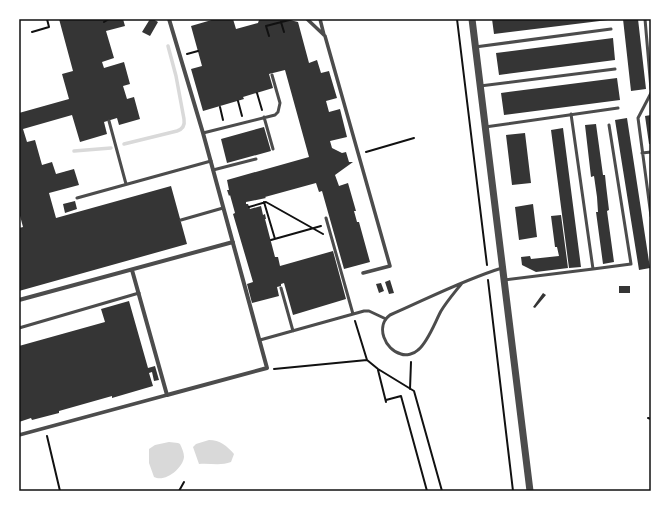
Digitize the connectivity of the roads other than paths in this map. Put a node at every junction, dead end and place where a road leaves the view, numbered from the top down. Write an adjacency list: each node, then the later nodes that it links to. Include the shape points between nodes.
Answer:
1 (169, 19): 20 (street)
2 (307, 19): 7 (street)
3 (320, 19): 7 (street)
4 (472, 19): 8 (street)
5 (645, 19): 12 (lane)
6 (611, 29): 8 (lane)
7 (325, 36): 38 (street, via 390,266)
8 (475, 47): 11 (street)
9 (615, 69): 11 (lane)
10 (272, 75): 16 (lane, via 280,109 275,114)
11 (480, 86): 19 (street)
12 (651, 88)
13 (651, 93): 23 (lane, via 638,118)
14 (618, 108): 15 (lane)
15 (571, 114): 19 (lane); 36 (lane)
16 (264, 117): 20 (lane); 21 (lane)
17 (109, 121): 27 (lane)
18 (609, 125): 36 (lane, via 631,264)
19 (485, 127): 35 (street)
20 (203, 133): 25 (street)
21 (273, 149)
22 (651, 152): 23 (lane)
23 (642, 153): 28 (lane)
24 (256, 159): 26 (lane)
25 (211, 161): 26 (street); 27 (lane)
26 (213, 170): 30 (street)
27 (126, 184): 29 (lane)
28 (650, 193): 31 (lane)
29 (76, 198)
30 (223, 208): 33 (lane); 34 (street)
31 (651, 216)
32 (326, 218): 44 (lane)
33 (181, 220)
34 (232, 242): 37 (street); 48 (street)
35 (503, 267): 39 (street); 40 (lane)
36 (593, 269): 39 (lane)
37 (132, 270): 42 (street); 43 (street)
38 (363, 273)
39 (504, 280): 51 (street)
40 (462, 283): 45 (lane); 45 (lane, via 442,309 423,345 412,354 401,354 387,345 383,329)
41 (281, 288): 47 (lane)
42 (139, 292): 46 (lane); 49 (street)
43 (19, 300)
44 (353, 314): 45 (lane, via 369,311); 47 (lane)
45 (386, 319)
46 (19, 328)
47 (293, 331): 48 (lane)
48 (260, 340): 49 (street, via 267,368)
49 (167, 395): 50 (street)
50 (19, 435)
51 (530, 491)

